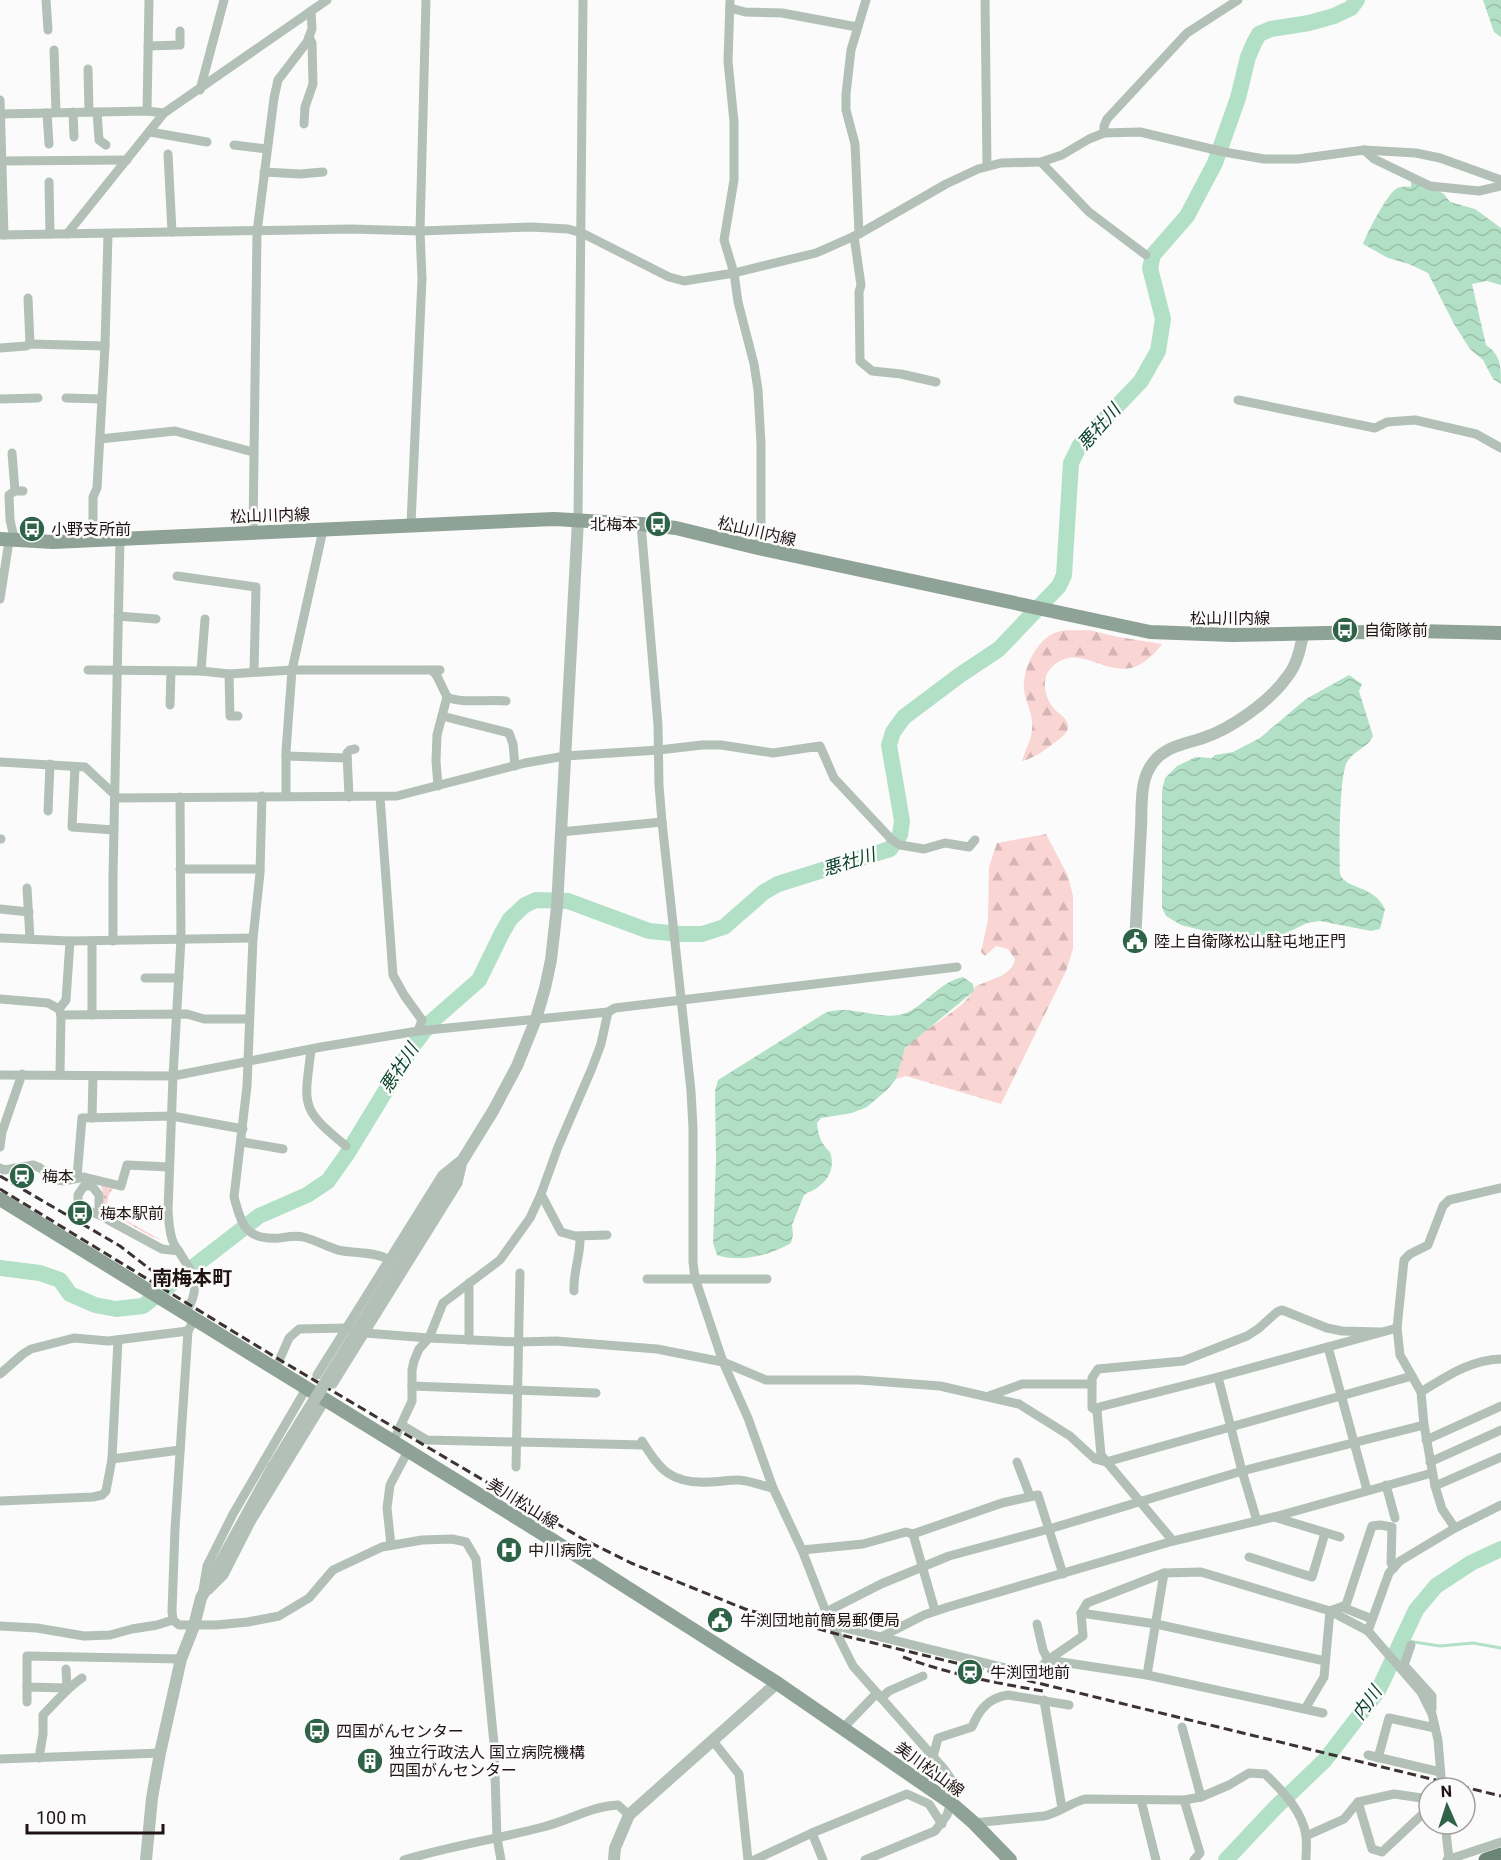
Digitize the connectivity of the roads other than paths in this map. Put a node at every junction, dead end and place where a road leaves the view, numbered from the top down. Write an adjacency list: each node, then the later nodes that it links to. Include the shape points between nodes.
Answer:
1 (46, 0): 13 (street)
2 (149, 0): 16 (street)
3 (224, 0): 19 (street)
4 (327, 0): 11 (street)
5 (426, 0): 47 (street)
6 (583, 0): 50 (street)
7 (866, 0): 12 (street)
8 (985, 0): 41 (street)
9 (1238, 0): 29 (street, via 1187,33 1107,119)
10 (730, 4): 12 (street, via 745,12); 57 (street, via 728,61 734,180 724,240)
11 (311, 11): 15 (street); 19 (street)
12 (857, 27): 55 (street, via 846,110 855,144)
13 (48, 30)
14 (180, 31): 16 (street, via 180,45)
15 (309, 37): 27 (street, via 313,84 304,107); 35 (street, via 278,80)
16 (148, 46): 21 (street)
17 (54, 50): 24 (street)
18 (88, 69): 23 (street)
19 (200, 90): 25 (street)
20 (0, 100): 26 (street)
21 (147, 111): 23 (street); 25 (street)
22 (73, 112): 23 (street); 24 (street); 30 (street)
23 (93, 112): 33 (street, via 99,140)
24 (51, 113): 26 (street); 32 (street)
25 (164, 113): 28 (street)
26 (0, 114): 39 (street)
27 (304, 124)
28 (150, 132): 31 (street); 38 (street)
29 (1104, 133): 36 (street, via 1140,132 1264,159); 40 (street)
30 (74, 137)
31 (207, 142)
32 (49, 144)
33 (106, 145)
34 (234, 145): 35 (street)
35 (267, 149): 42 (street)
36 (1364, 150): 44 (street, via 1424,154); 46 (street, via 1374,159 1430,186 1479,191)
37 (168, 153): 48 (street)
38 (127, 160): 39 (street); 52 (street)
39 (1, 161): 54 (street)
40 (1041, 162): 41 (street); 56 (street, via 1095,217)
41 (987, 166): 55 (street, via 946,184)
42 (264, 172): 43 (street); 49 (street)
43 (323, 172)
44 (1501, 180)
45 (49, 182): 51 (street)
46 (1501, 186)
47 (420, 231): 49 (street); 50 (street, via 531,227); 73 (street, via 421,312)
48 (172, 232): 49 (street); 53 (street)
49 (256, 232): 70 (street)
50 (582, 233): 57 (street, via 669,278 684,281); 72 (street)
51 (50, 234): 52 (street); 54 (street)
52 (67, 234): 53 (street)
53 (108, 234): 60 (street)
54 (2, 235)
55 (857, 236): 57 (street, via 816,253); 62 (street, via 860,361 872,371)
56 (1146, 255)
57 (734, 273): 80 (street, via 758,390)
58 (28, 298): 59 (street)
59 (30, 344): 60 (street); 61 (street)
60 (105, 346): 66 (street)
61 (0, 348)
62 (936, 382)
63 (38, 398): 65 (street)
64 (66, 398): 66 (street)
65 (0, 399)
66 (101, 399): 68 (street)
67 (1238, 400): 69 (street, via 1375,428 1387,422 1415,420 1476,434)
68 (100, 439): 70 (street, via 175,431); 79 (street, via 93,496)
69 (1501, 448)
70 (253, 452): 76 (street)
71 (12, 453): 78 (street, via 19,491 9,495 13,532)
72 (578, 520): 73 (main road, 松山川内線); 74 (main road, 松山川内線); 103 (street)
73 (411, 524): 75 (main road, 松山川内線)
74 (641, 524): 80 (main road, 松山川内線, via 676,528); 101 (street)
75 (323, 530): 76 (main road, 松山川内線); 90 (street)
76 (253, 532): 77 (main road, 松山川内線)
77 (120, 538): 79 (main road, 松山川内線); 83 (street)
78 (7, 540): 79 (main road, 松山川内線); 82 (street)
79 (93, 540)
80 (758, 548): 87 (main road, 松山川内線, via 1150,632)
81 (177, 576): 93 (street, via 256,587)
82 (0, 599)
83 (118, 616): 84 (street); 89 (street)
84 (156, 619)
85 (205, 619): 92 (street)
86 (1501, 633): 87 (main road, 松山川内線)
87 (1303, 634): 133 (street, via 1288,676 1259,705 1225,728 1166,750 1153,761 1147,772 1143,800)
88 (88, 670): 89 (street)
89 (117, 670): 91 (street); 112 (street)
90 (292, 670): 93 (street); 95 (street, via 436,670); 102 (street)
91 (171, 671): 92 (street); 97 (street)
92 (201, 671): 94 (street)
93 (254, 672): 94 (street)
94 (229, 674): 98 (street, via 230,716)
95 (447, 697): 96 (street); 99 (street)
96 (506, 701)
97 (170, 705)
98 (238, 716)
99 (442, 716): 107 (street, via 509,733); 109 (street, via 437,735)
100 (355, 749): 104 (street, via 350,750)
101 (659, 750): 103 (street); 117 (street); 120 (street, via 721,745 773,753 820,746 834,778 900,845 924,849 945,843 969,847)
102 (286, 756): 104 (street); 111 (street)
103 (565, 756): 107 (street); 119 (street)
104 (347, 758): 114 (street)
105 (0, 762): 106 (street)
106 (50, 764): 108 (street); 116 (street)
107 (515, 765): 109 (street)
108 (75, 767): 112 (street, via 85,767); 118 (street, via 72,827)
109 (438, 786): 115 (street)
110 (262, 796): 111 (street); 113 (street); 122 (street)
111 (286, 796): 114 (street)
112 (115, 797): 113 (street); 118 (street)
113 (180, 797): 121 (street)
114 (349, 797): 115 (street)
115 (380, 797): 145 (street, via 393,975 422,1020)
116 (48, 811)
117 (662, 822): 119 (street); 138 (street)
118 (114, 830): 132 (street)
119 (561, 832): 144 (street, via 551,960)
120 (975, 840)
121 (180, 869): 122 (street); 129 (street)
122 (260, 869): 127 (street)
123 (27, 888): 125 (street)
124 (0, 909): 125 (street)
125 (29, 912): 128 (street)
126 (0, 938): 128 (street)
127 (253, 938): 129 (street); 143 (street)
128 (30, 939): 130 (street)
129 (181, 939): 132 (street); 136 (street)
130 (70, 941): 131 (street); 139 (street, via 66,1000)
131 (92, 941): 132 (street); 142 (street)
132 (113, 941)
133 (1135, 942)
134 (957, 967): 138 (street)
135 (145, 978): 136 (street)
136 (179, 978): 141 (street)
137 (0, 999): 139 (street, via 48,1003)
138 (681, 1001): 140 (street); 175 (street, via 692,1119)
139 (60, 1012): 142 (street); 149 (street)
140 (608, 1012): 144 (street); 167 (street, via 595,1060)
141 (176, 1014): 142 (street); 143 (street, via 204,1019); 152 (street)
142 (92, 1015)
143 (249, 1018): 147 (street)
144 (536, 1019): 145 (street); 162 (street, via 509,1083)
145 (424, 1031): 146 (street)
146 (310, 1050): 147 (street); 159 (street, via 308,1106 312,1116)
147 (247, 1062): 152 (street); 157 (street)
148 (22, 1074): 149 (street); 150 (street); 154 (street)
149 (60, 1074): 151 (street)
150 (0, 1075)
151 (93, 1076): 152 (street); 156 (street)
152 (172, 1077): 155 (street)
153 (0, 1104): 154 (street)
154 (11, 1104): 160 (street)
155 (172, 1116): 156 (street); 157 (street); 163 (street)
156 (92, 1118): 165 (street, via 82,1118)
157 (243, 1130): 158 (street)
158 (242, 1142): 161 (street); 173 (street, via 234,1197 240,1220 249,1231 261,1238 302,1237)
159 (346, 1146)
160 (0, 1147)
161 (283, 1149)
162 (464, 1158): 173 (street, via 442,1175); 181 (street)
163 (169, 1167): 165 (street, via 127,1165 121,1186); 172 (street, via 169,1226)
164 (0, 1168): 165 (street, via 33,1165 56,1180)
165 (77, 1177)
166 (1501, 1188): 182 (street, via 1449,1200 1443,1206 1428,1245 1404,1260)
167 (542, 1194): 171 (street, via 561,1232); 178 (street, via 500,1260)
168 (0, 1199): 180 (main road, 美川松山線)
169 (101, 1216): 172 (street, via 162,1249)
170 (607, 1235): 171 (street)
171 (580, 1236): 179 (street)
172 (179, 1251): 180 (street, via 194,1277)
173 (388, 1259): 183 (street)
174 (520, 1273): 189 (street)
175 (694, 1278): 176 (street); 177 (street); 193 (street)
176 (647, 1279)
177 (767, 1279)
178 (469, 1283): 186 (street, via 443,1303); 188 (street)
179 (574, 1291)
180 (190, 1315): 184 (street); 195 (main road, 美川松山線)
181 (364, 1328): 183 (street); 186 (street); 194 (street); 254 (street, bridge, via 316,1395)
182 (1397, 1328): 185 (street); 198 (street, via 1400,1355)
183 (346, 1329): 191 (street); 195 (street, via 299,1329 290,1338)
184 (188, 1331): 187 (street); 220 (street)
185 (1380, 1332): 190 (street); 201 (street, via 1327,1328 1282,1310 1247,1336 1183,1361 1098,1369)
186 (429, 1338): 188 (street); 202 (street, via 414,1361)
187 (118, 1340): 196 (street, via 74,1338 44,1345 23,1354); 223 (street)
188 (469, 1340): 189 (street)
189 (518, 1342): 193 (street, via 657,1349); 204 (street)
190 (1328, 1347): 199 (street); 207 (street)
191 (330, 1354): 194 (street, via 333,1363); 197 (street)
192 (1501, 1359): 205 (street, via 1486,1359 1461,1368)
193 (723, 1362): 208 (street, via 766,1380 860,1380 940,1386); 232 (street)
194 (346, 1363): 200 (street)
195 (275, 1370): 203 (main road, 美川松山線)
196 (0, 1374)
197 (317, 1375)
198 (1412, 1376): 205 (street); 207 (street)
199 (1218, 1377): 211 (street, via 1100,1407); 214 (street)
200 (333, 1384)
201 (1092, 1384): 208 (street, via 1022,1383); 211 (street, via 1092,1408)
202 (412, 1386): 204 (street); 212 (street, via 412,1401)
203 (306, 1389): 209 (main road, 美川松山線); 254 (street, via 233,1514 207,1566)
204 (518, 1390): 206 (street); 218 (street)
205 (1421, 1392): 213 (street)
206 (596, 1393)
207 (1341, 1395): 214 (street); 219 (street)
208 (989, 1396): 226 (street, via 1019,1404 1070,1436 1095,1459)
209 (325, 1401): 217 (main road, 美川松山線); 254 (street, via 250,1522 224,1575)
210 (1501, 1406): 216 (street)
211 (1097, 1411): 226 (street, via 1101,1455)
212 (402, 1425): 217 (street); 218 (street, via 427,1440)
213 (1424, 1425): 216 (street); 219 (street)
214 (1231, 1426): 226 (street); 228 (street)
215 (1501, 1430): 225 (street)
216 (1426, 1440): 225 (street)
217 (393, 1442): 221 (main road, 美川松山線)
218 (517, 1442): 227 (street); 232 (street, via 642,1442 657,1466 684,1481 738,1480)
219 (1354, 1443): 228 (street); 233 (street)
220 (180, 1450): 223 (street); 261 (street)
221 (408, 1451): 247 (street, via 390,1485 387,1508); 277 (main road, 美川松山線)
222 (1501, 1457): 231 (street)
223 (112, 1459): 235 (street, via 109,1484 102,1495)
224 (1017, 1461): 234 (street)
225 (1430, 1461): 229 (street)
226 (1106, 1462): 236 (street)
227 (516, 1467)
228 (1242, 1471): 236 (street); 240 (street)
229 (1432, 1473): 230 (street); 231 (street)
230 (1386, 1485): 233 (street); 239 (street)
231 (1435, 1486): 241 (street, via 1442,1509)
232 (773, 1488): 248 (street)
233 (1367, 1490): 238 (street)
234 (1030, 1496): 242 (street, via 1038,1495); 244 (street)
235 (0, 1501)
236 (1138, 1501): 242 (street); 246 (street)
237 (1501, 1505): 241 (street)
238 (1274, 1517): 240 (street); 243 (street)
239 (1395, 1518)
240 (1257, 1521): 246 (street)
241 (1455, 1527): 251 (street)
242 (1049, 1529): 250 (street); 252 (street)
243 (1325, 1533): 245 (street); 249 (street, via 1312,1577)
244 (913, 1534): 248 (street); 250 (street)
245 (1340, 1537)
246 (1173, 1541): 252 (street)
247 (391, 1545): 266 (street, via 333,1570 309,1598 279,1616); 311 (street, via 452,1539 466,1542 476,1559 494,1744)
248 (802, 1550): 258 (street)
249 (1249, 1557)
250 (923, 1566): 256 (street); 258 (street)
251 (1394, 1568): 255 (street, via 1392,1527 1372,1526 1346,1605); 260 (street)
252 (1063, 1574): 256 (street)
253 (1164, 1574): 257 (street, via 1201,1572); 259 (street, via 1087,1604); 263 (street)
254 (201, 1598): 266 (street)
255 (1342, 1607): 257 (street); 260 (street)
256 (935, 1611): 268 (street)
257 (1330, 1611): 267 (street); 272 (street)
258 (826, 1612): 264 (street)
259 (1080, 1612): 263 (street); 271 (street, via 1083,1636)
260 (1372, 1619): 267 (street)
261 (173, 1620): 265 (street, via 110,1635 84,1636); 266 (street, via 179,1625)
262 (1036, 1624): 271 (street)
263 (1156, 1624): 272 (street); 274 (street)
264 (833, 1625): 268 (street); 280 (street, via 853,1666)
265 (0, 1626)
266 (194, 1626): 270 (street)
267 (1368, 1631): 286 (street, via 1421,1692)
268 (881, 1637): 271 (street, via 1033,1675)
269 (1411, 1645): 286 (street, via 1404,1665 1432,1696)
270 (181, 1659): 278 (street, via 27,1656); 291 (street)
271 (1048, 1660): 274 (street)
272 (1325, 1661): 284 (street, via 1324,1677)
273 (66, 1669): 279 (street)
274 (1148, 1675): 284 (street)
275 (923, 1676): 280 (street)
276 (82, 1678): 279 (street)
277 (777, 1683): 288 (main road, 美川松山線); 290 (street)
278 (27, 1687): 279 (street); 282 (street)
279 (67, 1688): 293 (street, via 43,1715)
280 (879, 1695): 288 (street); 292 (street)
281 (1044, 1700): 283 (street); 292 (street, via 1008,1695 993,1700 978,1712 972,1727 938,1738); 303 (street)
282 (27, 1702)
283 (1069, 1705)
284 (1305, 1709): 285 (street)
285 (1323, 1713)
286 (1432, 1714): 289 (street)
287 (1182, 1727): 297 (street)
288 (843, 1728): 302 (main road, 美川松山線)
289 (1435, 1728): 295 (street); 295 (street, via 1389,1718 1373,1756)
290 (713, 1741): 304 (street); 319 (street, via 739,1773)
291 (160, 1753): 293 (street); 315 (street)
292 (933, 1757): 302 (street, via 956,1786)
293 (39, 1758): 294 (street)
294 (0, 1759)
295 (1440, 1772): 296 (street)
296 (1440, 1776)
297 (1201, 1797): 300 (street); 309 (street, via 1249,1773 1265,1774 1293,1805)
298 (1417, 1797): 301 (street, via 1394,1794)
299 (1141, 1800): 300 (street); 303 (street, via 1085,1799); 324 (street)
300 (1184, 1800): 325 (street, via 1200,1853)
301 (1358, 1802): 305 (street, via 1372,1849 1382,1852); 309 (street, via 1344,1819)
302 (951, 1803): 306 (main road, 美川松山線); 307 (street)
303 (1062, 1808): 306 (street, via 1044,1816)
304 (629, 1815): 311 (street, via 618,1805 606,1805 546,1827); 318 (street)
305 (1417, 1819)
306 (974, 1823): 323 (main road, 美川松山線)
307 (942, 1824): 308 (street, via 929,1804 907,1794); 322 (street, via 935,1831)
308 (812, 1833): 320 (street); 321 (street)
309 (1306, 1836): 326 (street)
310 (1446, 1836): 327 (street)
311 (497, 1838): 314 (street); 317 (street)
312 (1501, 1842): 327 (street)
313 (1501, 1855): 328 (highway)
314 (427, 1856): 316 (street)
315 (146, 1860)
316 (404, 1860)
317 (501, 1860)
318 (614, 1860)
319 (748, 1860)
320 (754, 1860)
321 (823, 1860)
322 (865, 1860)
323 (1010, 1860)
324 (1156, 1860)
325 (1194, 1860)
326 (1306, 1860)
327 (1448, 1860)
328 (1486, 1860)

